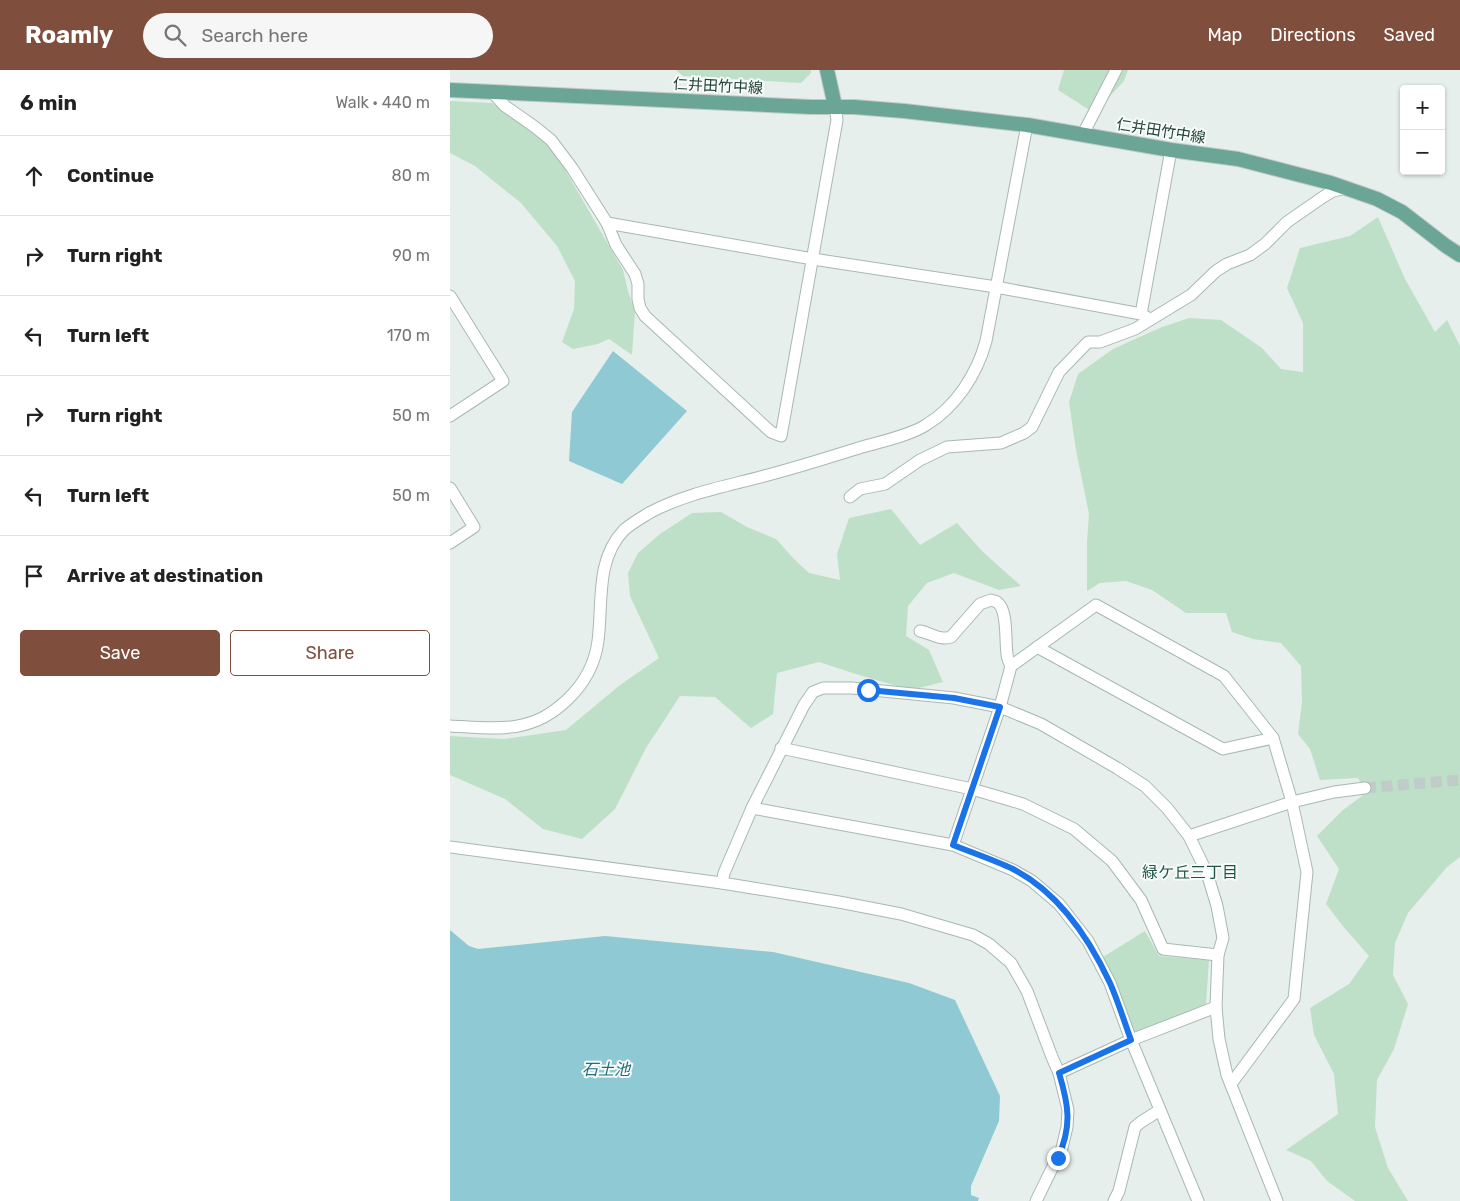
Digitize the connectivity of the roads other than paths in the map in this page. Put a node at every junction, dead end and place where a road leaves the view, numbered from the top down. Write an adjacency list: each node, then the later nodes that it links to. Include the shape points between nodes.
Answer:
1 (827, 70): 5 (main road)
2 (1116, 70): 7 (street)
3 (450, 90): 4 (main road, 仁井田竹中線)
4 (492, 92): 5 (main road, 仁井田竹中線); 10 (street, via 557,146)
5 (835, 106): 6 (main road, 仁井田竹中線); 12 (street, via 837,120)
6 (1026, 125): 7 (main road, 仁井田竹中線); 13 (street)
7 (1083, 134): 8 (main road, 仁井田竹中線)
8 (1171, 150): 9 (main road, 仁井田竹中線, via 1238,159); 15 (street)
9 (1348, 188): 11 (main road, 仁井田竹中線, via 1402,212); 15 (street, via 1323,197 1287,222 1250,255 1216,271 1192,295)
10 (607, 224): 12 (street); 12 (street, via 635,274 640,308 645,316 771,432 782,436)
11 (1460, 254)
12 (813, 259): 13 (street)
13 (996, 287): 15 (street); 24 (street, via 982,356 960,394 943,412 925,426 900,436 691,495 636,520 614,543 607,558 598,642 584,681 574,694 549,715 518,726)
14 (450, 296): 16 (street, via 504,381)
15 (1145, 317): 18 (street, via 1135,329 1100,342 1088,342 1059,372 1032,427 1024,433 1001,443 947,448 920,460 885,484 860,489)
16 (450, 416)
17 (450, 488): 19 (street, via 474,527)
18 (850, 497)
19 (450, 542)
20 (920, 631): 22 (street, via 945,639 951,637 980,604 995,601 1002,609)
21 (1037, 647): 22 (street); 25 (street, via 1223,749); 25 (street, via 1096,605 1224,676)
22 (1010, 666): 23 (street)
23 (1000, 707): 26 (street, via 954,698 823,688 813,692 804,705); 28 (street); 31 (street, via 1041,724 1145,786)
24 (450, 726)
25 (1273, 738): 29 (street)
26 (782, 748): 28 (street); 30 (street)
27 (1365, 788): 29 (street)
28 (972, 789): 32 (street); 35 (street, via 1023,804 1074,829 1112,861 1140,900 1163,949)
29 (1292, 802): 31 (street); 39 (street, via 1307,872 1294,999)
30 (752, 808): 32 (street); 34 (street)
31 (1189, 836): 35 (street, via 1207,873 1217,906 1222,938)
32 (953, 845): 37 (street, via 1013,870 1059,904 1088,941 1110,983)
33 (450, 847): 34 (street)
34 (722, 883): 38 (street, via 901,914 973,935 989,944 1011,963 1020,977)
35 (1218, 955): 36 (street)
36 (1216, 1006): 37 (street); 39 (street, via 1219,1039)
37 (1131, 1040): 38 (street); 40 (street)
38 (1059, 1073): 42 (street, via 1068,1110 1067,1127 1062,1148)
39 (1231, 1084): 44 (street)
40 (1160, 1110): 41 (street, via 1135,1128); 43 (street)
41 (1119, 1198)
42 (1036, 1201)
43 (1198, 1201)
44 (1277, 1201)

